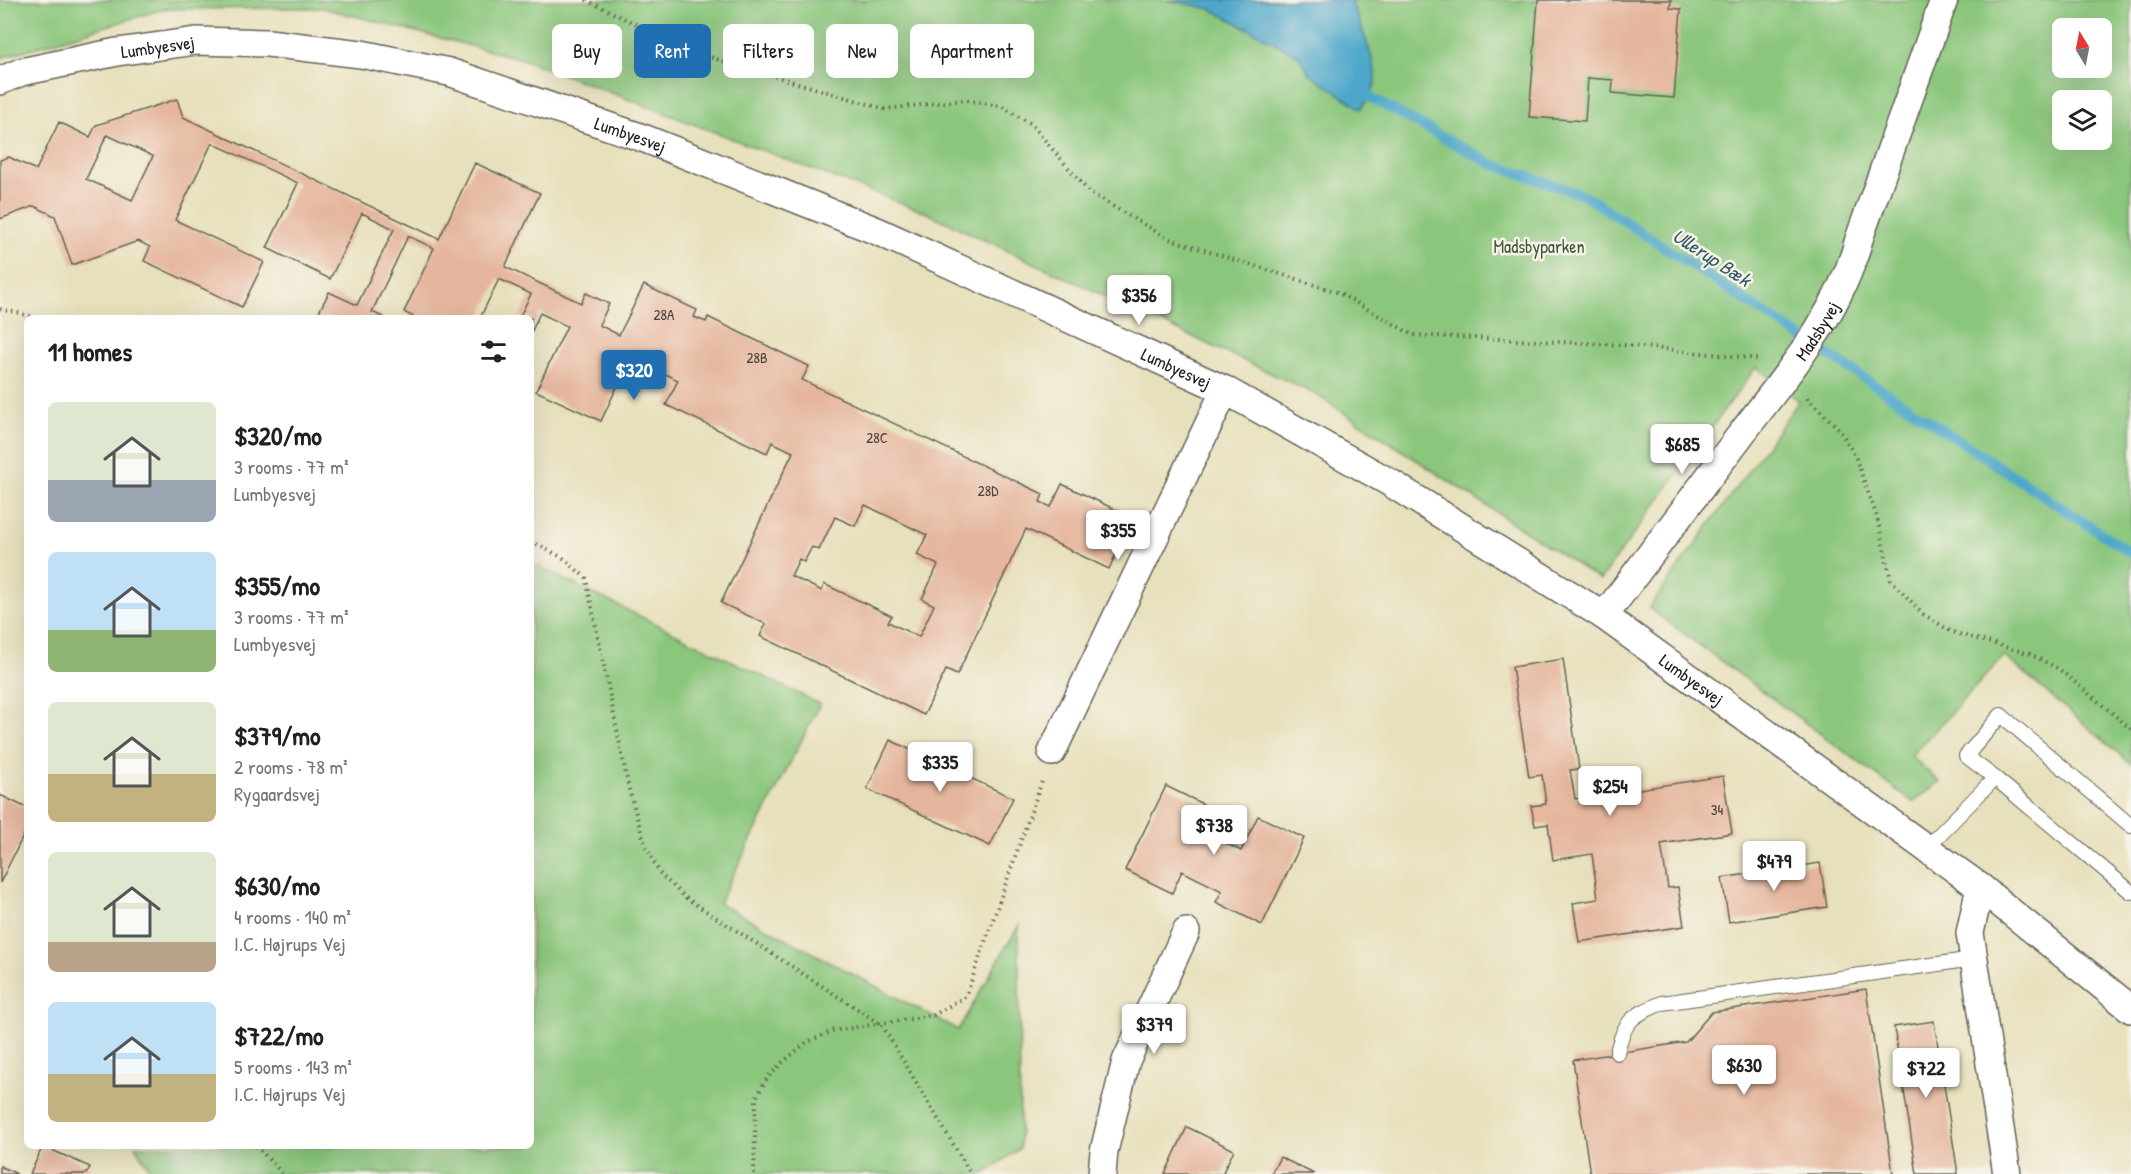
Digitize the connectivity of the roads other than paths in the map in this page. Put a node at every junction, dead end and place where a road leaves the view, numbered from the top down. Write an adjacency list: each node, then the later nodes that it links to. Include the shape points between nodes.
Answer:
1 (1944, 0): 4 (street, Madsbyvej, via 1851,271 1835,303 1791,368)
2 (0, 81): 3 (street, Lumbyesvej, via 21,72 106,54 196,41 268,43 361,54 449,72 643,138 877,231)
3 (1225, 390): 4 (street, Lumbyesvej, via 1389,482); 5 (street, Lumbyesvej)
4 (1604, 616): 8 (street, Lumbyesvej)
5 (1052, 752)
6 (1995, 778): 7 (lane, via 1966,756 2001,715); 8 (lane); 10 (lane)
7 (2131, 826)
8 (1926, 848): 9 (street, Lumbyesvej)
9 (1980, 887): 12 (street, via 1970,933); 13 (street, Lumbyesvej)
10 (2131, 892)
11 (1186, 932): 15 (street, via 1126,1061 1104,1150)
12 (1974, 960): 14 (lane, via 1662,1003 1635,1015 1622,1031); 16 (street)
13 (2131, 1010)
14 (1617, 1053)
15 (1102, 1174)
16 (2007, 1174)

